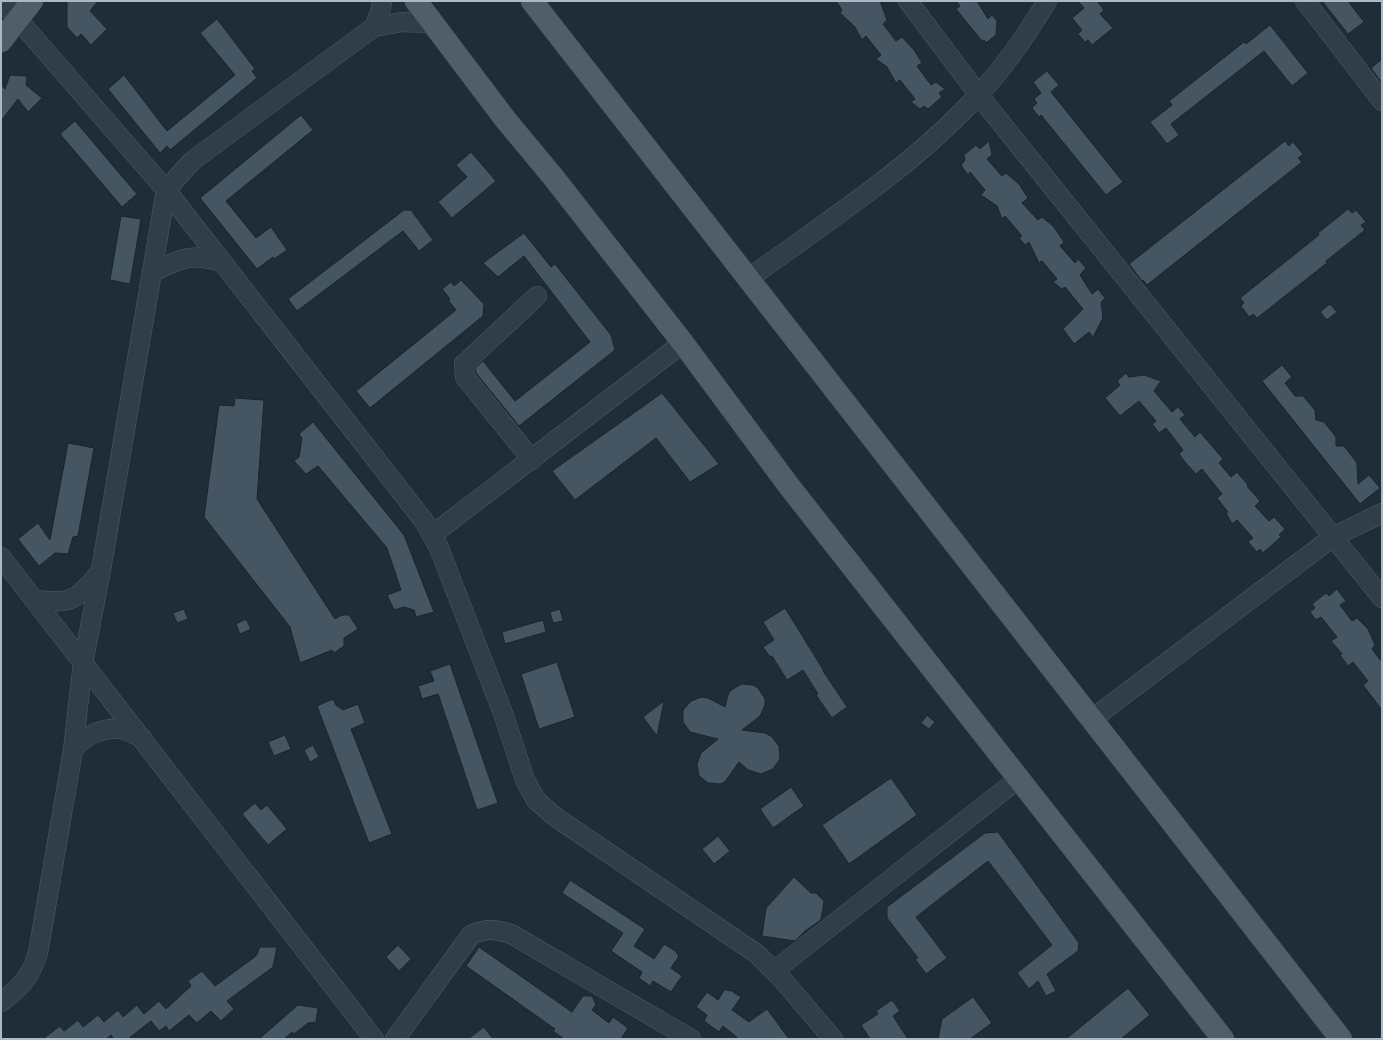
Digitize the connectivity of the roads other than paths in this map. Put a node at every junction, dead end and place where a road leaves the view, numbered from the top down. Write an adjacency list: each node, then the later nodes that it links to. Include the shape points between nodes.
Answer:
1 (32, 1): 8 (main road)
2 (382, 1): 10 (street)
3 (416, 1): 9 (main road)
4 (532, 1): 17 (main road)
5 (908, 1): 12 (street)
6 (1047, 1): 12 (street, via 1005,63)
7 (1304, 1): 13 (street)
8 (10, 11): 11 (main road); 14 (street)
9 (432, 23): 10 (street, via 402,22); 19 (main road)
10 (374, 28): 14 (street, via 192,162)
11 (1, 41)
12 (978, 94): 17 (street, via 968,107 924,148 864,197); 23 (street)
13 (1382, 101)
14 (166, 190): 15 (street); 16 (street)
15 (222, 262): 16 (street, via 197,256 183,258); 22 (street, via 386,471)
16 (153, 272): 25 (street)
17 (748, 279): 29 (main road)
18 (537, 296): 20 (street, via 464,364 463,370 465,377)
19 (683, 344): 20 (street); 32 (main road, via 789,486)
20 (532, 460): 22 (street)
21 (1382, 513): 23 (street)
22 (432, 535): 33 (street, via 504,716 525,780 536,800 554,816 757,954)
23 (1333, 537): 26 (street); 29 (street)
24 (1, 556): 27 (street)
25 (101, 570): 27 (street, via 75,598 59,603); 28 (street)
26 (1382, 598)
27 (36, 600): 28 (street)
28 (83, 663): 30 (street); 31 (street)
29 (1092, 718): 40 (main road)
30 (142, 738): 31 (street, via 121,729 104,731 88,736); 35 (street)
31 (73, 750): 34 (street, via 38,953 20,988)
32 (1018, 779): 33 (street); 39 (main road)
33 (774, 971): 38 (street)
34 (1, 1002)
35 (374, 1039)
36 (395, 1039): 37 (street, via 471,935 494,928 511,934)
37 (692, 1039)
38 (833, 1039)
39 (1223, 1039)
40 (1341, 1039)

